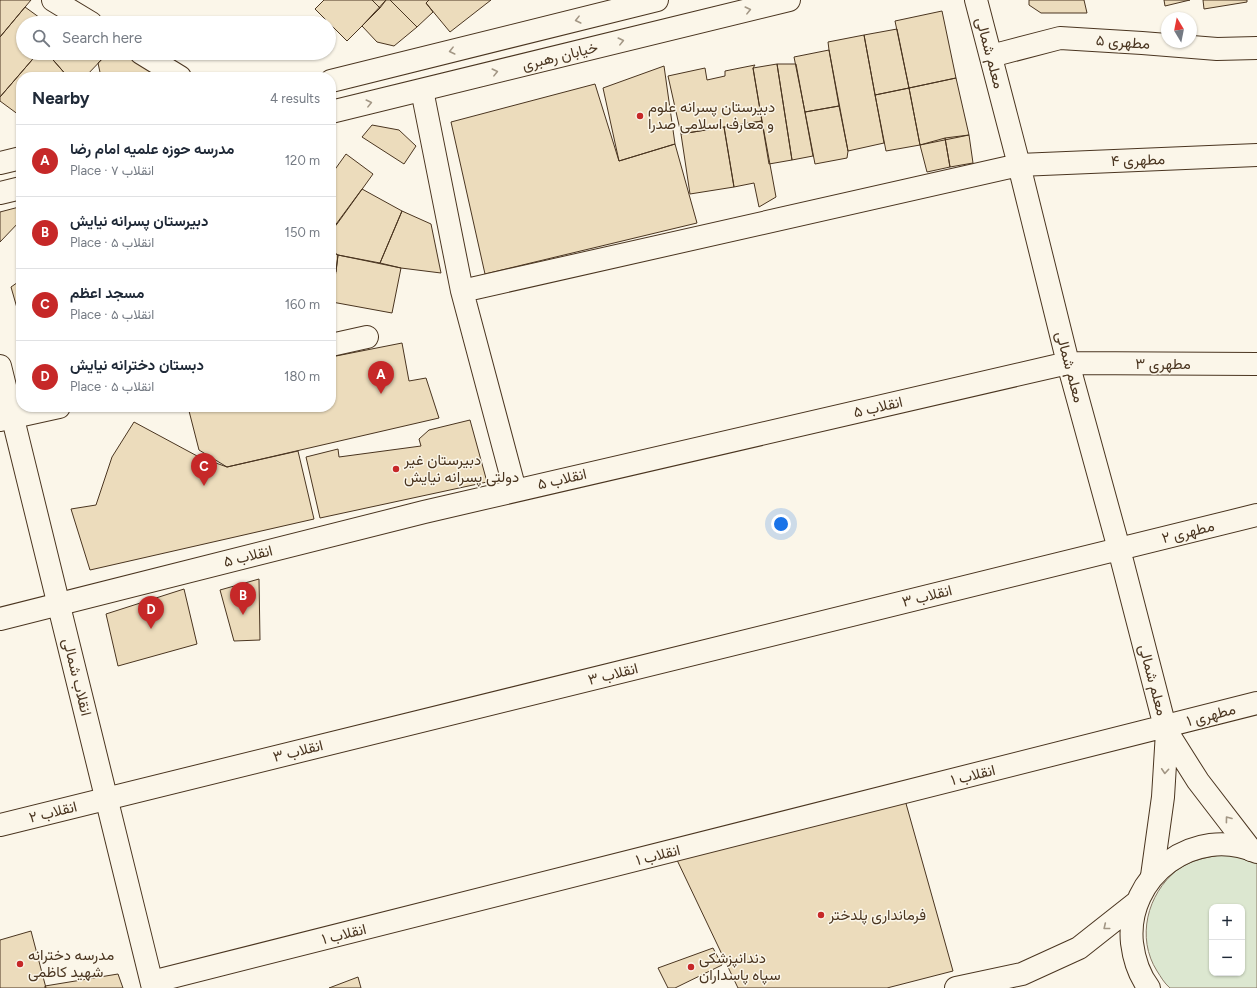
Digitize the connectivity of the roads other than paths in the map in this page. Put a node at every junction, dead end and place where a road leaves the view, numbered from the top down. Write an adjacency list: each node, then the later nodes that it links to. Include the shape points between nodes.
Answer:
1 (53, 0): 5 (street)
2 (657, 0): 10 (street, خیابان رهبری, one-way to 10)
3 (789, 0): 11 (street, خیابان رهبری, one-way to 3)
4 (976, 0): 7 (street, معلم شمالی)
5 (79, 16)
6 (1257, 48): 7 (street, مطهری ۵, via 1217,50 1060,38)
7 (991, 56): 16 (street, معلم شمالی)
8 (152, 60): 9 (street)
9 (172, 72)
10 (336, 80)
11 (422, 90): 12 (street, خیابان رهبری, one-way to 11); 19 (street)
12 (336, 111)
13 (1257, 155): 16 (street, مطهری ۴)
14 (16, 159): 15 (street)
15 (0, 164)
16 (1019, 165): 19 (street, مطهری ۴); 22 (street, معلم شمالی)
17 (16, 189): 18 (street)
18 (0, 193)
19 (462, 291): 27 (street)
20 (367, 337): 21 (street)
21 (336, 344)
22 (1068, 363): 23 (street, مطهری ۳); 27 (street, انقلاب ۵); 29 (street, معلم شمالی)
23 (1257, 364)
24 (0, 366): 26 (street, انقلاب شمالی)
25 (37, 412): 26 (street)
26 (6, 419): 30 (street, انقلاب شمالی)
27 (516, 490): 30 (street, انقلاب ۵)
28 (1257, 515): 29 (street, مطهری ۲)
29 (1119, 549): 33 (street, معلم شمالی); 34 (street, انقلاب ۳)
30 (59, 604): 31 (street, انقلاب ۵); 34 (street, انقلاب شمالی)
31 (0, 619)
32 (1257, 703): 33 (street, مطهری ۱)
33 (1166, 730): 36 (street, one-way to 33, via 1198,781); 37 (street, one-way to 37, via 1163,797); 39 (street, انقلاب ۱)
34 (106, 799): 35 (street, انقلاب ۲); 39 (street, انقلاب شمالی)
35 (0, 825)
36 (1254, 851): 37 (street, via 1224,844 1197,848 1172,859)
37 (1152, 876): 38 (street)
38 (1136, 903): 40 (street, one-way to 40, via 1080,948 1022,974); 41 (street, via 1130,929 1133,956)
39 (152, 985)
40 (956, 988)
41 (1149, 988)

